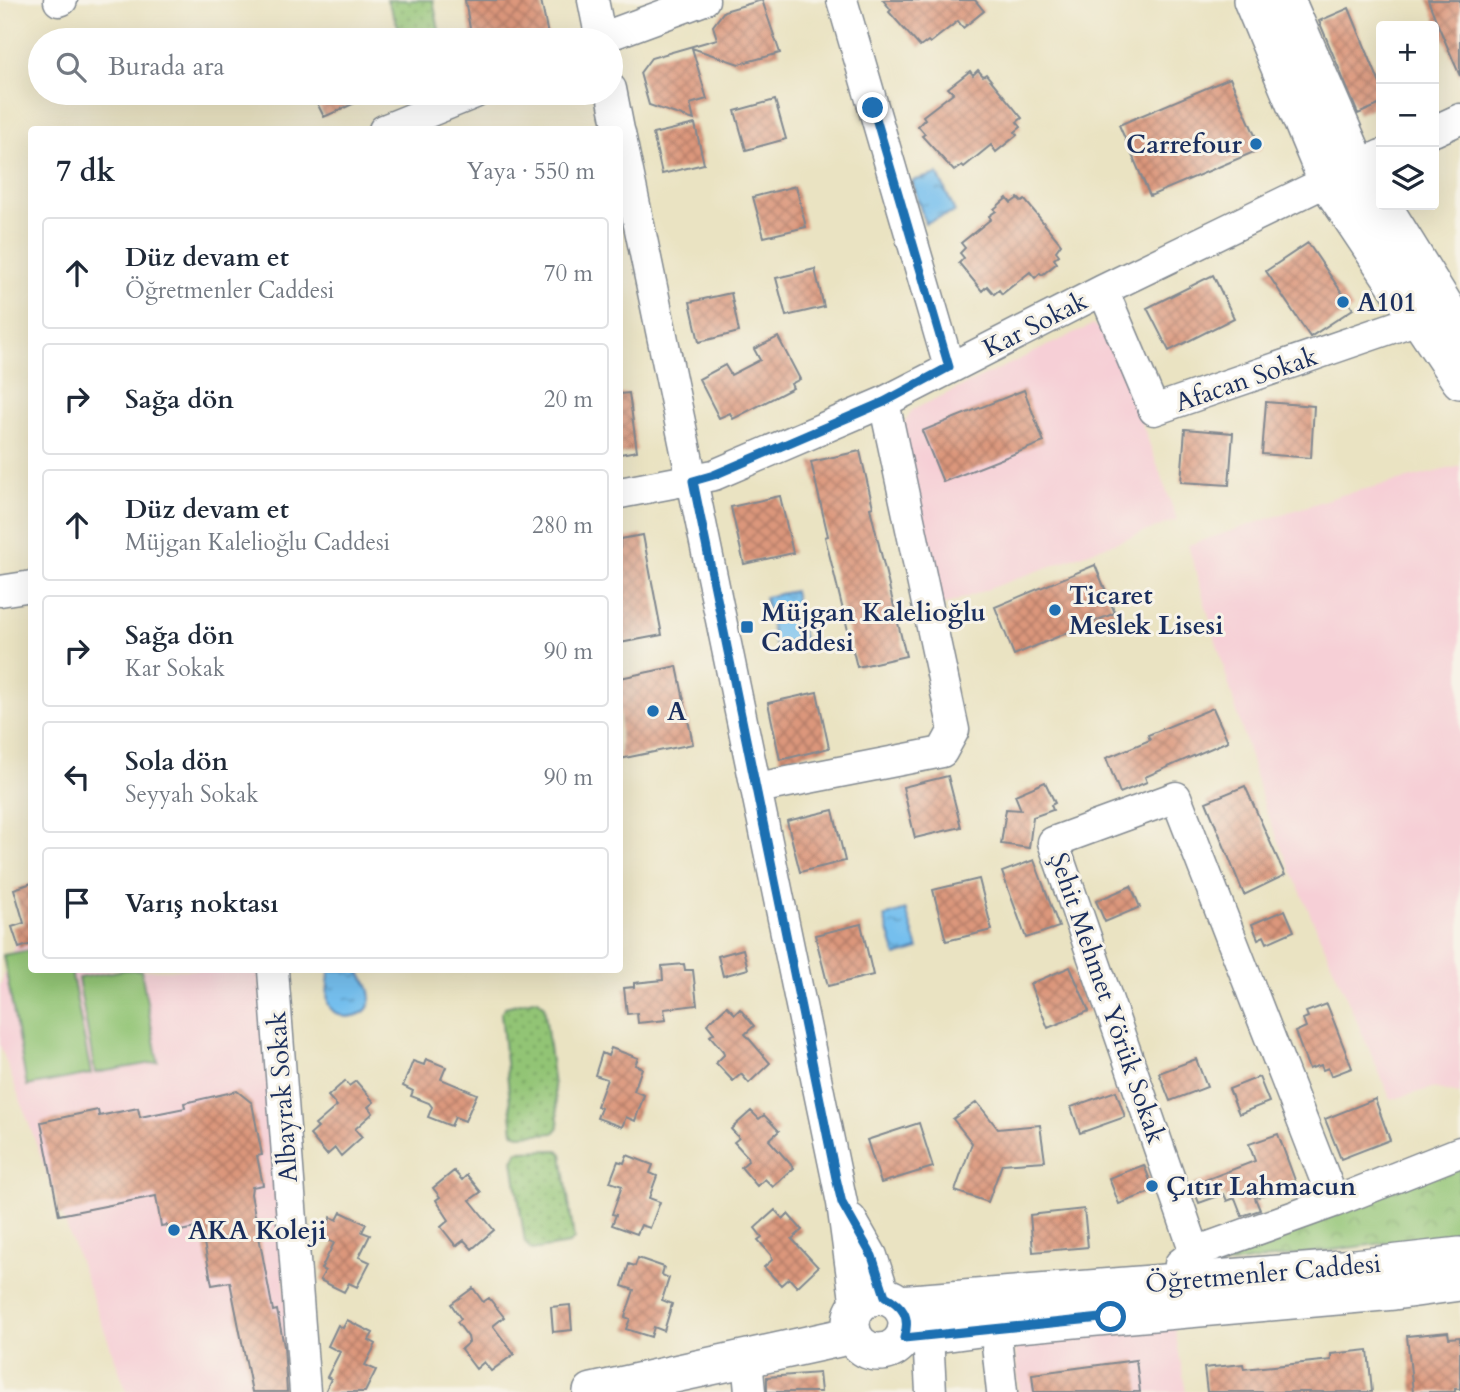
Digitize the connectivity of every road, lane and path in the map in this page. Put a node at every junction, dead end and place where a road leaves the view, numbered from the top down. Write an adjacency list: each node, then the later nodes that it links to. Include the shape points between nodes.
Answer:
1 (593, 0): 6 (street)
2 (704, 0): 7 (street)
3 (842, 0): 21 (street)
4 (1252, 0): 15 (main road)
5 (1286, 0): 15 (main road)
6 (597, 28)
7 (623, 30)
8 (445, 105): 11 (street)
9 (614, 105): 12 (street)
10 (1460, 119): 13 (street)
11 (394, 126)
12 (618, 126)
13 (1439, 129)
14 (623, 150): 24 (street)
15 (1355, 167): 16 (main road); 18 (street, Kar Sokak); 19 (main road)
16 (1376, 197)
17 (1385, 210): 20 (main road)
18 (1103, 290): 19 (street, Afacan Sokak, via 1154,410); 21 (street, Kar Sokak)
19 (1421, 318): 22 (main road)
20 (1460, 331)
21 (949, 367): 23 (street, Kar Sokak)
22 (1460, 380)
23 (884, 402): 24 (street, Kar Sokak); 28 (street, via 954,730 942,752)
24 (693, 481): 25 (street, Kar Sokak); 28 (street)
25 (623, 492)
26 (28, 587): 27 (street)
27 (0, 591)
28 (757, 788): 36 (street, via 842,1203 872,1256)
29 (273, 973): 39 (street, Albayrak Sokak)
30 (1460, 1152): 31 (street)
31 (1334, 1202): 32 (street); 32 (street, Şehit Mehmet Yörük Sokak, via 1176,797 1053,842)
32 (1195, 1252): 34 (street)
33 (1460, 1256): 34 (main road, Öğretmenler Caddesi)
34 (1157, 1282): 36 (main road, Öğretmenler Caddesi)
35 (1460, 1282): 37 (main road, Öğretmenler Caddesi)
36 (887, 1319): 37 (main road, Öğretmenler Caddesi); 38 (main road, Öğretmenler Caddesi); 41 (street)
37 (995, 1326): 42 (street)
38 (748, 1375): 40 (main road, Öğretmenler Caddesi)
39 (305, 1392)
40 (592, 1392)
41 (931, 1392)
42 (1002, 1392)

